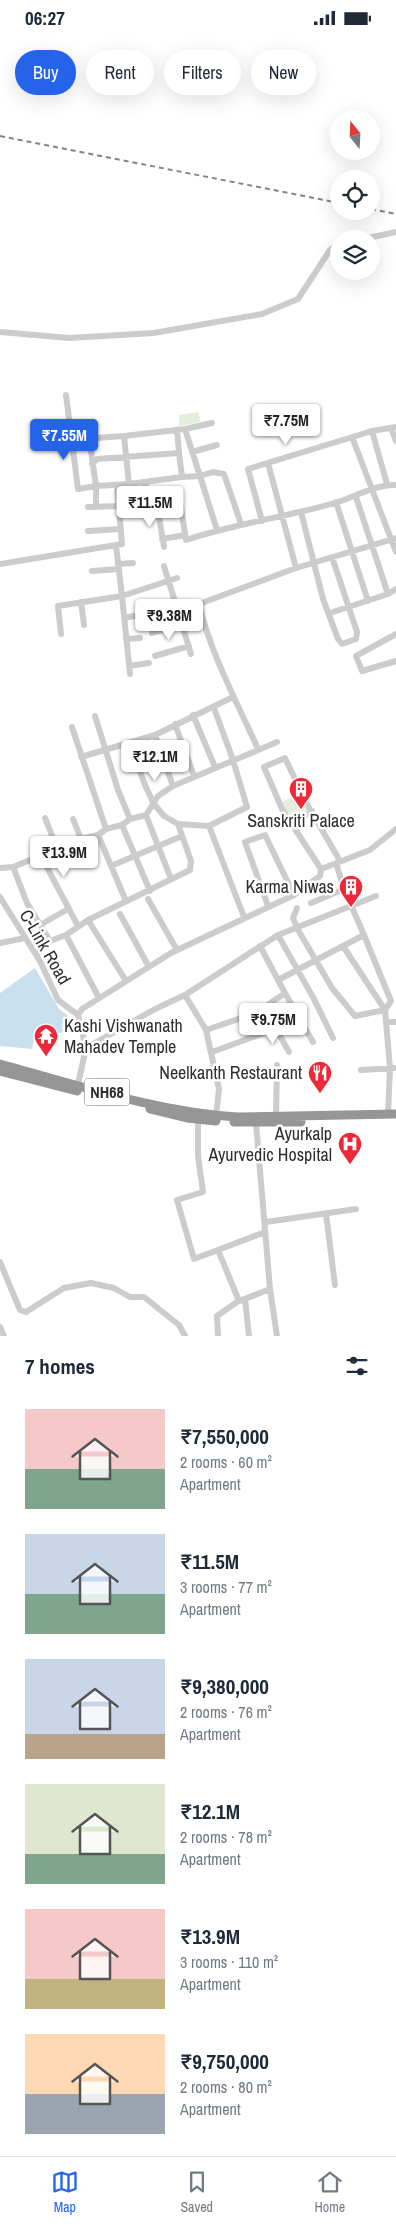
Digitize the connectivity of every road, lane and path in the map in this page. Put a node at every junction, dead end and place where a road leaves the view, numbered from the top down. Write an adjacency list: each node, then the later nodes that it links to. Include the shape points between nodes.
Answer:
1 (396, 232): 2 (street)
2 (380, 236)
3 (330, 250): 4 (street, via 298,299 262,314 154,333 69,338)
4 (0, 332)
5 (66, 395): 27 (street, via 78,489)
6 (212, 423): 8 (street)
7 (394, 427): 10 (street); 13 (street)
8 (185, 429): 9 (street); 15 (street)
9 (177, 430): 11 (street); 16 (street)
10 (372, 431): 12 (street); 23 (street)
11 (124, 436): 17 (street); 19 (street, via 96,438 90,444)
12 (352, 437): 18 (street); 28 (street)
13 (396, 441)
14 (217, 445): 15 (street)
15 (192, 452): 20 (street)
16 (179, 453): 17 (street); 21 (street)
17 (126, 457): 19 (street, via 97,459); 25 (street)
18 (268, 463): 36 (street); 37 (street, via 248,469)
19 (92, 464): 27 (street)
20 (200, 476): 21 (street); 38 (street, via 224,473); 40 (street)
21 (182, 477): 22 (street)
22 (145, 482): 25 (street); 31 (street, via 149,506)
23 (387, 484): 26 (street); 28 (street)
24 (117, 485): 25 (street); 27 (street); 32 (street)
25 (129, 485)
26 (396, 485)
27 (96, 486): 34 (street)
28 (371, 491): 29 (street); 43 (street)
29 (356, 497): 30 (street); 45 (street)
30 (336, 502): 35 (street); 48 (street)
31 (157, 505): 42 (street, via 180,501); 44 (street)
32 (119, 506): 34 (street); 39 (street)
33 (88, 507): 34 (street)
34 (96, 507)
35 (301, 511): 36 (street); 53 (street)
36 (282, 517): 37 (street); 56 (street)
37 (262, 521): 38 (street)
38 (241, 524): 40 (street)
39 (121, 529): 41 (street); 46 (street, via 122,544)
40 (217, 530): 42 (street, via 186,541)
41 (88, 531)
42 (185, 535): 44 (street)
43 (394, 538): 45 (street); 49 (street)
44 (162, 539): 47 (street)
45 (372, 544): 48 (street); 61 (street)
46 (116, 545): 51 (street); 54 (street)
47 (164, 547)
48 (351, 551): 50 (street); 63 (street)
49 (396, 552)
50 (332, 557): 53 (street); 66 (street)
51 (0, 563)
52 (134, 563): 54 (street)
53 (314, 563): 56 (street); 68 (street)
54 (118, 566): 57 (street); 62 (street)
55 (164, 566): 59 (street)
56 (296, 568): 85 (street, via 199,604)
57 (92, 571)
58 (177, 578): 59 (street)
59 (168, 581): 62 (street); 65 (street)
60 (396, 589): 61 (street)
61 (388, 594): 63 (street)
62 (122, 596): 64 (street); 70 (street)
63 (368, 601): 66 (street)
64 (81, 602): 72 (street); 74 (street, via 58,606)
65 (175, 602): 67 (street); 71 (street)
66 (349, 608): 68 (street); 68 (street, via 357,637 346,643 342,644 338,639)
67 (148, 610)
68 (330, 613)
69 (134, 616): 70 (street)
70 (124, 618): 77 (street)
71 (182, 624): 73 (street); 78 (street)
72 (84, 625)
73 (152, 633)
74 (61, 634)
75 (396, 634): 81 (street, via 356,657 362,671)
76 (140, 638): 77 (street)
77 (126, 639): 83 (street)
78 (189, 646): 79 (street); 80 (street)
79 (191, 654)
80 (155, 656)
81 (396, 661)
82 (149, 663): 83 (street)
83 (129, 666): 84 (street)
84 (130, 674)
85 (233, 697): 86 (street); 94 (street)
86 (214, 707): 87 (street); 97 (street)
87 (193, 715): 89 (street); 98 (street)
88 (95, 716): 95 (street)
89 (175, 724): 91 (street); 99 (street)
90 (72, 727): 96 (street)
91 (155, 735): 93 (street); 100 (street)
92 (277, 741): 94 (street)
93 (130, 744): 95 (street); 101 (street)
94 (258, 749): 97 (street)
95 (106, 750): 96 (street); 106 (street)
96 (81, 757): 111 (street)
97 (233, 760): 98 (street); 110 (street, via 247,807)
98 (214, 767): 99 (street)
99 (194, 776): 100 (street)
100 (173, 786): 101 (street)
101 (154, 803): 103 (street); 107 (street, via 164,816)
102 (312, 811): 108 (street); 108 (street, via 285,758 264,767); 120 (street)
103 (146, 815): 106 (street); 116 (street)
104 (45, 818): 117 (street)
105 (73, 819): 115 (street)
106 (130, 819): 109 (street)
107 (178, 824): 110 (street); 114 (street)
108 (292, 824): 124 (street)
109 (122, 825): 111 (street); 119 (street)
110 (210, 825): 139 (street)
111 (106, 829): 113 (street)
112 (396, 829): 120 (street, via 370,850)
113 (98, 835): 115 (street); 121 (street)
114 (182, 835): 116 (street); 125 (street, via 192,869)
115 (81, 839): 117 (street)
116 (158, 846): 119 (street); 125 (street)
117 (57, 848): 118 (street)
118 (41, 856): 122 (street); 136 (street)
119 (135, 856): 121 (street); 127 (street)
120 (338, 862): 124 (street); 126 (street)
121 (111, 866): 132 (street)
122 (13, 867): 123 (street); 141 (street, via 27,903)
123 (0, 868)
124 (321, 869): 128 (street, via 320,876)
125 (171, 879): 127 (street)
126 (344, 889): 133 (street); 135 (street)
127 (150, 891): 132 (street)
128 (294, 895): 134 (street); 134 (street, via 265,835 260,835 245,842)
129 (376, 896): 135 (street)
130 (0, 897): 147 (street, C-Link Road)
131 (148, 899): 152 (street)
132 (126, 901): 140 (street)
133 (311, 903)
134 (268, 906): 139 (street)
135 (352, 906): 143 (street); 146 (street)
136 (68, 909): 141 (street); 142 (street)
137 (297, 909): 143 (street, via 293,918)
138 (120, 914): 155 (street)
139 (244, 917): 152 (street)
140 (88, 920): 142 (street); 158 (street)
141 (40, 925): 148 (street)
142 (78, 926): 144 (street)
143 (297, 927): 145 (street); 154 (street)
144 (66, 935): 148 (street); 161 (street)
145 (278, 935): 150 (street); 156 (street)
146 (364, 935): 151 (street); 162 (street)
147 (25, 938): 149 (street); 153 (street, C-Link Road)
148 (50, 941): 153 (street)
149 (0, 943)
150 (260, 946): 157 (street); 160 (street)
151 (342, 946): 154 (street); 163 (street)
152 (177, 950): 155 (street)
153 (36, 955): 165 (street, C-Link Road, via 58,1000)
154 (317, 959): 156 (street); 163 (street, via 332,988 355,1016)
155 (149, 967): 158 (street)
156 (298, 969): 157 (street); 172 (street)
157 (278, 980): 159 (street)
158 (126, 981): 161 (street)
159 (286, 993): 164 (street); 166 (street)
160 (185, 995): 170 (street); 174 (street)
161 (99, 998): 165 (street)
162 (394, 1000): 163 (street)
163 (385, 1010): 168 (street)
164 (256, 1013): 170 (street); 171 (street)
165 (78, 1015): 174 (street)
166 (298, 1016): 169 (street); 173 (street)
167 (396, 1021): 168 (street)
168 (387, 1022): 179 (street)
169 (275, 1027): 171 (street); 176 (street)
170 (206, 1030): 175 (street)
171 (264, 1033): 175 (street)
172 (333, 1038)
173 (313, 1043)
174 (86, 1048): 182 (street)
175 (212, 1052): 183 (street, via 219,1089)
176 (289, 1052)
177 (0, 1064): 182 (highway, NH68)
178 (277, 1065): 185 (street)
179 (393, 1068): 180 (street); 184 (street)
180 (361, 1070)
181 (0, 1071): 182 (highway, NH68)
182 (78, 1088): 183 (highway, NH68); 186 (highway, NH68)
183 (216, 1116): 185 (highway, NH68)
184 (394, 1116): 185 (highway, NH68); 187 (highway, NH68)
185 (276, 1117)
186 (198, 1119): 187 (highway, NH68); 192 (street, via 198,1156 203,1192 177,1200 194,1259)
187 (256, 1123): 190 (street)
188 (356, 1209): 189 (street)
189 (326, 1214): 190 (street); 194 (street)
190 (266, 1222): 191 (street)
191 (265, 1232): 192 (street); 195 (street)
192 (218, 1250): 196 (street)
193 (0, 1262): 199 (street, via 20,1310 26,1312 64,1288 91,1283 114,1288 130,1297 144,1297 178,1325)
194 (335, 1285)
195 (270, 1289): 196 (street); 202 (street)
196 (242, 1300): 200 (street, via 218,1316); 201 (street)
197 (0, 1327): 198 (street)
198 (4, 1336)
199 (186, 1336)
200 (218, 1336)
201 (249, 1336)
202 (277, 1336)

